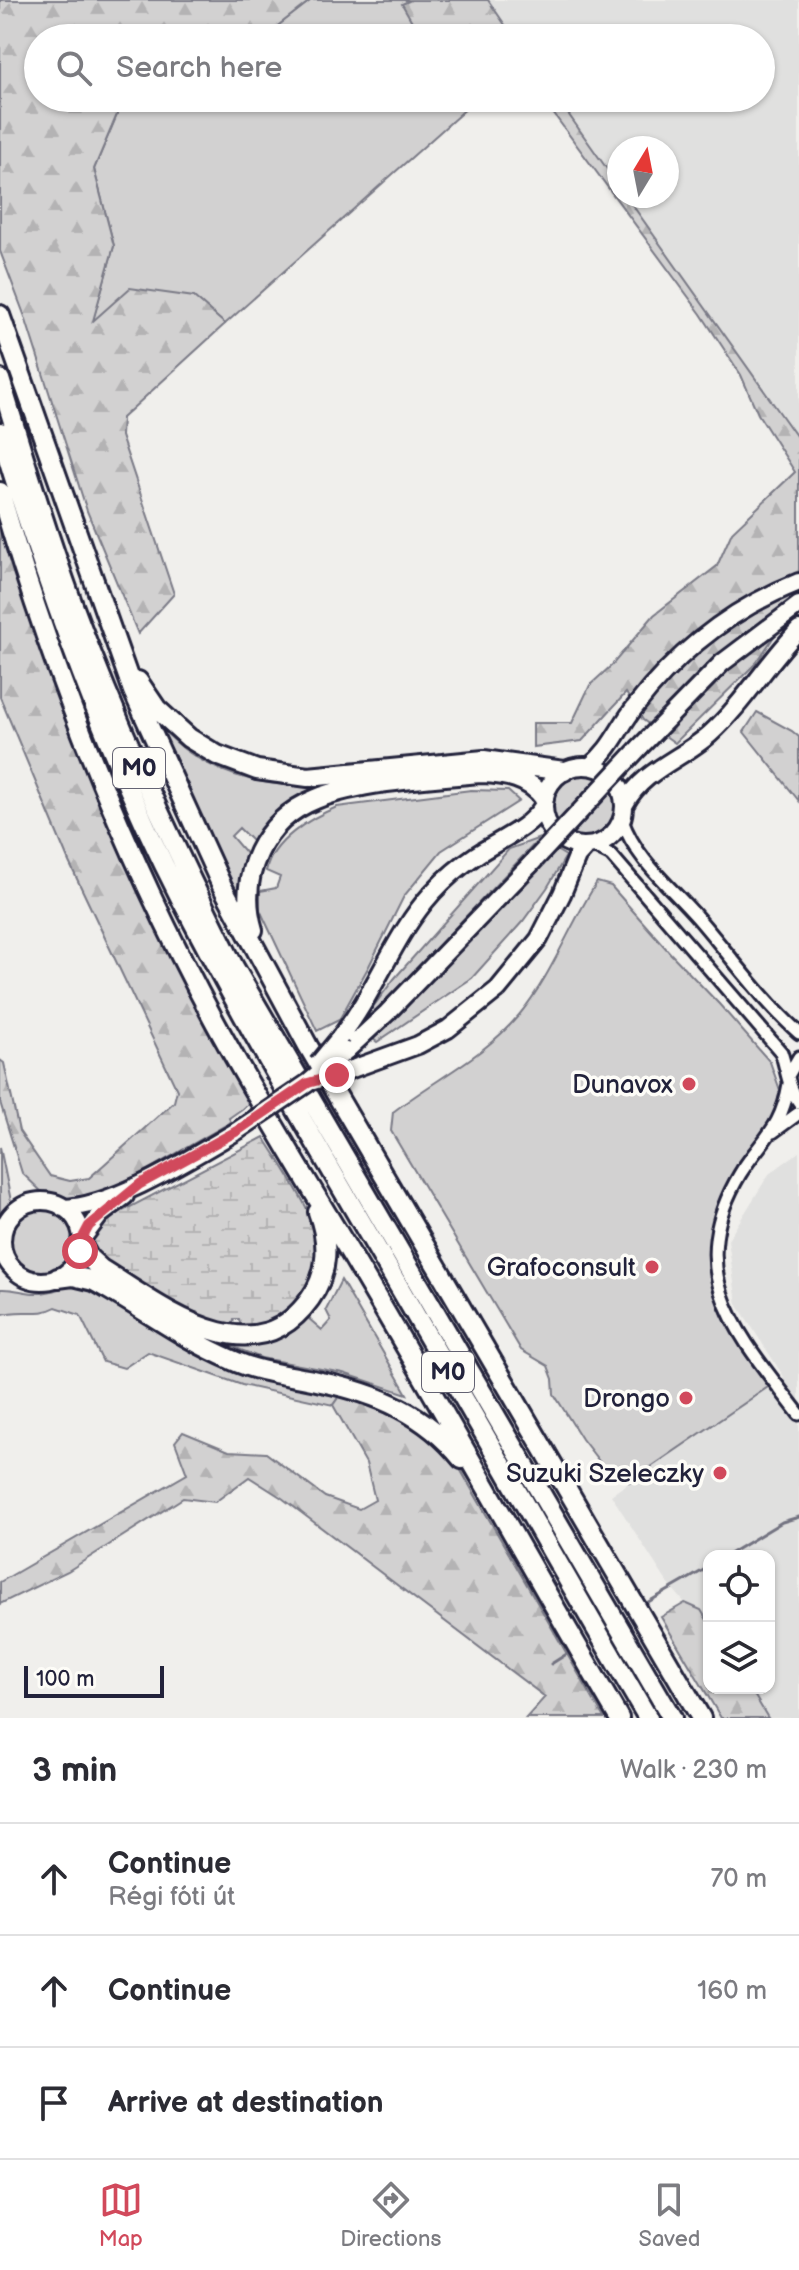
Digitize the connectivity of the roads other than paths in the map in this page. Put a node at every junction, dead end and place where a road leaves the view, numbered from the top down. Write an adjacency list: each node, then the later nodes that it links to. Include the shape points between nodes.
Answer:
1 (0, 315): 8 (highway)
2 (0, 379): 35 (highway, M0, via 73,604 119,723 192,884 234,967)
3 (0, 432): 34 (highway, M0, via 71,642 179,896)
4 (0, 492): 23 (highway, via 62,681 124,835 215,1022)
5 (799, 582): 9 (main road, via 707,632 669,667)
6 (799, 605): 16 (main road, bridge, via 722,663 387,1013)
7 (799, 630): 12 (main road, via 710,733 639,783)
8 (116, 645): 10 (highway, via 157,709 176,727 217,755 257,770 308,777 484,760); 14 (highway, via 192,825)
9 (590, 766): 10 (main road); 12 (main road, via 612,776 621,789)
10 (564, 771): 11 (main road, via 551,782)
11 (544, 802): 13 (main road, via 545,817 556,835); 14 (highway, via 526,781 481,773 349,789 297,809 261,846 249,875 247,907); 16 (main road, via 528,824 456,870 426,900 398,937)
12 (624, 812): 13 (main road, via 611,837); 15 (street, via 629,840 643,860)
13 (590, 846): 18 (street, via 611,855 781,1052); 19 (main road, bridge, via 577,857 539,939 498,989 448,1029 418,1045)
14 (261, 960): 36 (highway)
15 (799, 1033)
16 (343, 1044): 19 (main road, bridge)
17 (799, 1057): 18 (street)
18 (789, 1079): 20 (street); 22 (street, via 786,1104)
19 (308, 1083): 24 (main road, bridge, via 237,1131)
20 (799, 1102)
21 (799, 1113): 22 (street)
22 (773, 1132): 31 (street, via 727,1200 714,1262 738,1335)
23 (305, 1179): 26 (highway, via 323,1226 323,1273 304,1308 263,1333 227,1336 197,1326 101,1269); 32 (highway)
24 (140, 1184): 25 (main road, via 77,1208); 26 (main road, via 100,1215)
25 (63, 1208): 26 (main road, via 72,1216); 27 (main road, via 44,1202 20,1208 5,1226)
26 (81, 1242): 29 (main road, via 76,1262)
27 (1, 1253): 28 (main road)
28 (20, 1275): 29 (main road, via 32,1280); 30 (main road)
29 (58, 1278): 32 (highway, via 94,1281 258,1370 356,1390 403,1409 452,1447)
30 (0, 1281)
31 (799, 1414)
32 (487, 1490): 33 (highway)
33 (619, 1718)
34 (648, 1718)
35 (672, 1718)
36 (701, 1718)

